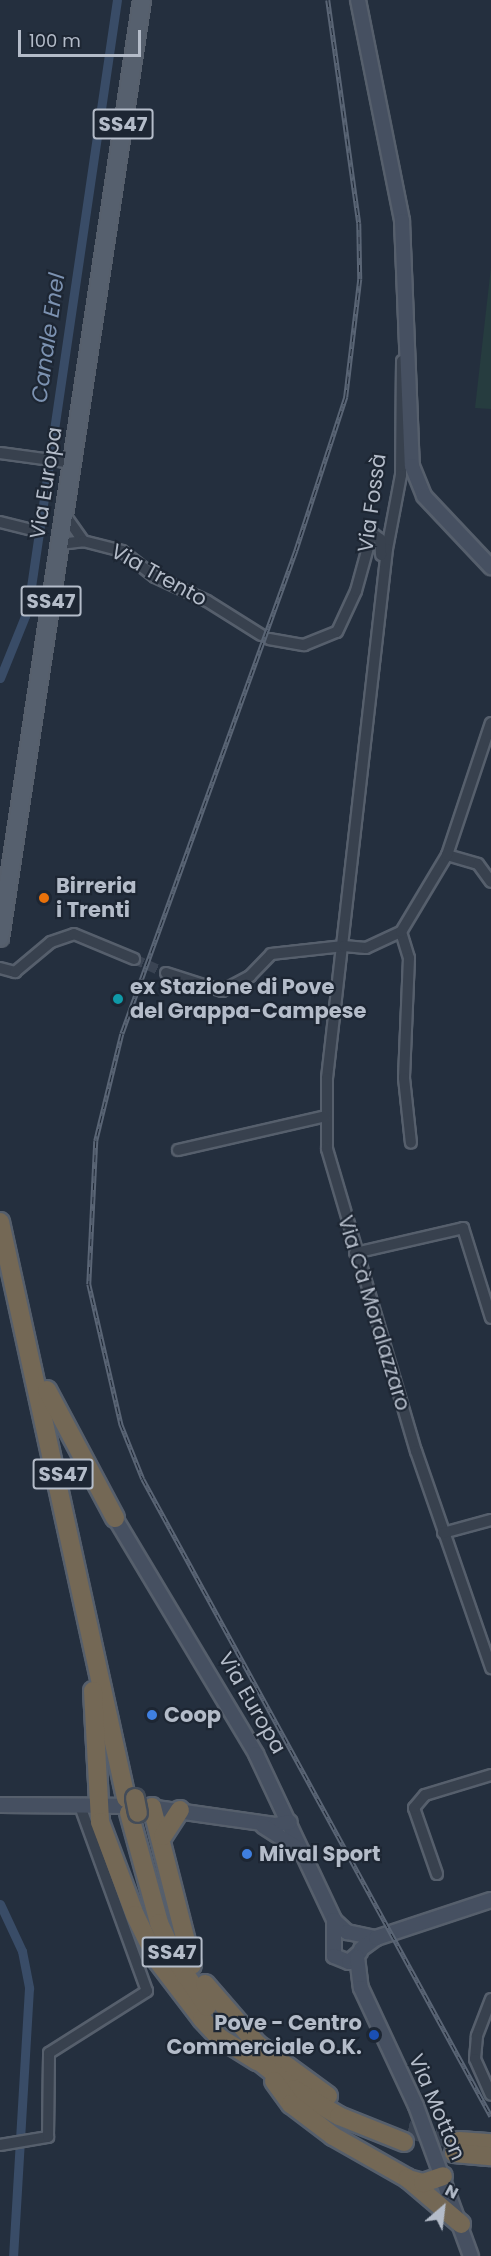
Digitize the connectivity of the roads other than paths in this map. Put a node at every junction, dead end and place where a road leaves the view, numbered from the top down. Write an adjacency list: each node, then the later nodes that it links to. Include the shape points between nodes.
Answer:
1 (142, 0): 5 (main road, Via Europa / SS47)
2 (358, 0): 3 (main road, Via Fossà, via 402,221)
3 (409, 346): 11 (main road, via 412,466 417,484); 12 (street, Via Fossà, via 402,352 401,475)
4 (0, 453): 5 (street)
5 (68, 463): 6 (main road, Via Europa / SS47)
6 (65, 515): 9 (street); 10 (main road, Via Europa / SS47)
7 (0, 522): 8 (street)
8 (29, 529)
9 (84, 541): 10 (street); 12 (street, Via Trento, via 122,551 155,578 207,601 265,637 304,645 337,632 356,591 372,533 377,533 382,548)
10 (60, 544): 17 (main road, Via Europa / SS47)
11 (491, 567)
12 (381, 604): 18 (street, Via Fossà)
13 (491, 723): 14 (street)
14 (447, 855): 15 (street, via 478,864); 16 (street)
15 (491, 882)
16 (401, 932): 18 (street, via 366,948); 23 (street, via 409,958 404,1078)
17 (0, 938)
18 (344, 946): 21 (street, via 271,954 250,976 222,991); 22 (street, Via Cà Moralazzaro)
19 (134, 959): 20 (street, via 74,934 51,942 15,972)
20 (0, 968)
21 (166, 973)
22 (326, 1116): 24 (street); 26 (street, Via Cà Moralazzaro, via 327,1149)
23 (411, 1143)
24 (178, 1150)
25 (0, 1222): 28 (highway, SS47)
26 (355, 1253): 27 (street, via 463,1228); 32 (street, Via Cà Moralazzaro)
27 (491, 1318)
28 (31, 1351): 29 (highway, SS47); 30 (highway, via 68,1433)
29 (48, 1430): 33 (highway, SS47); 38 (highway, SS47, via 63,1476)
30 (115, 1518): 41 (main road, Via Europa)
31 (491, 1520): 32 (street)
32 (443, 1533): 34 (street, Via Cà Moralazzaro)
33 (92, 1644): 37 (highway); 38 (highway, SS47)
34 (491, 1668)
35 (491, 1775): 44 (street, via 425,1795 414,1808)
36 (0, 1805): 37 (main road)
37 (89, 1806): 38 (main road); 53 (highway, via 158,1960 220,2038); 56 (street, via 147,1991 49,2053 48,2137)
38 (136, 1806): 39 (main road); 42 (highway); 51 (highway, SS47, via 162,1903); 53 (highway, SS47, via 151,1902 176,1960 214,2016)
39 (180, 1810): 40 (main road); 42 (highway)
40 (248, 1818): 41 (main road); 43 (main road)
41 (289, 1818): 43 (main road, Via Europa)
42 (163, 1836): 51 (highway)
43 (306, 1853): 46 (main road, Via Europa)
44 (437, 1874)
45 (491, 1900): 48 (main road)
46 (334, 1920): 47 (main road, Via Europa); 49 (main road, Via Europa)
47 (351, 1933): 48 (main road); 49 (main road); 50 (main road, Via Europa)
48 (376, 1938): 50 (main road)
49 (332, 1941): 50 (main road, via 334,1956)
50 (354, 1956): 58 (main road, Via Motton, via 357,1977)
51 (192, 1965): 53 (highway, SS47, via 235,2022 287,2069 345,2106 406,2136 339,2116)
52 (491, 1999): 54 (street, via 477,2036 475,2059)
53 (260, 2063): 59 (highway, via 291,2104 333,2136)
54 (491, 2095)
55 (491, 2143): 57 (highway, via 457,2147)
56 (0, 2145)
57 (491, 2156)
58 (443, 2175): 59 (highway, via 423,2183); 60 (main road, Via Motton)
59 (407, 2178): 60 (highway)
60 (461, 2224): 61 (main road, Via Motton)
61 (471, 2256)

